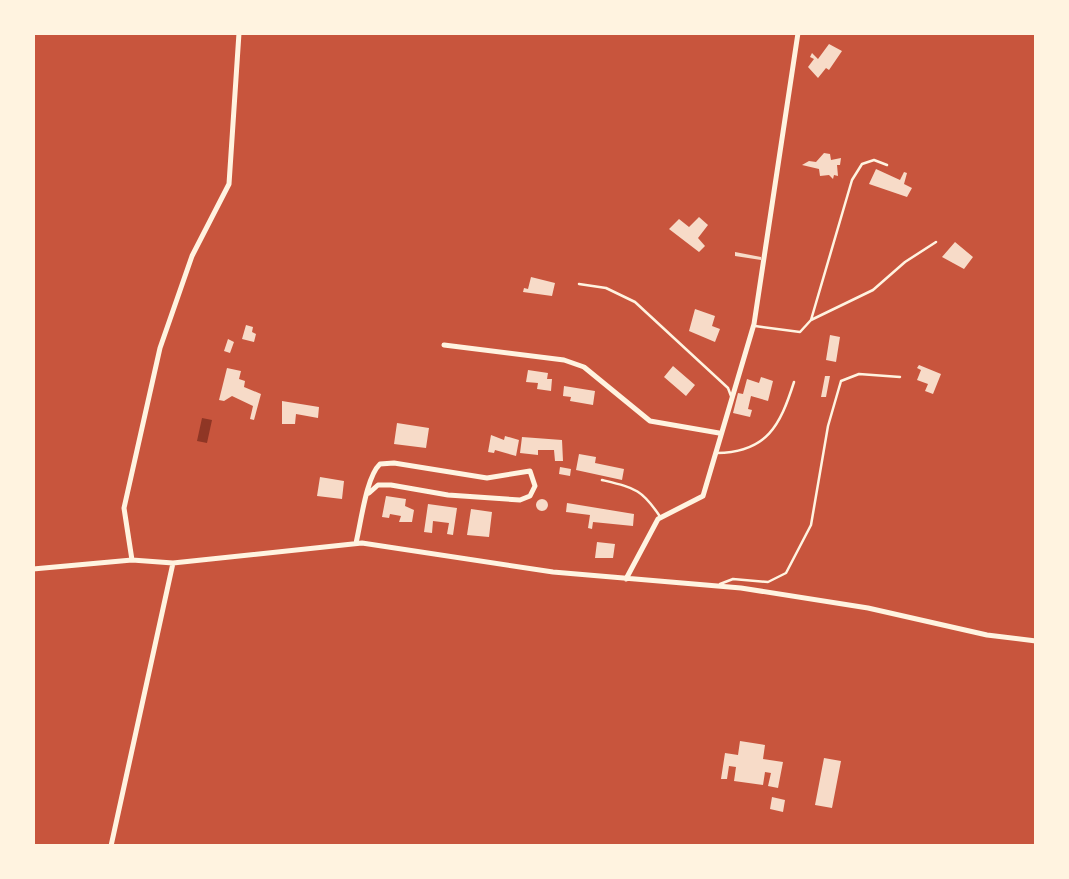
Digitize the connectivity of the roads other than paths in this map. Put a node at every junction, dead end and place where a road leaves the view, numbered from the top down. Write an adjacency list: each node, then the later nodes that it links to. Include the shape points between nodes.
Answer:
1 (239, 33): 18 (street, via 229,184 192,256 160,348 124,508)
2 (798, 33): 7 (street)
3 (887, 165): 6 (lane, via 874,160 862,164 852,180)
4 (936, 242): 6 (lane, via 873,290)
5 (579, 284): 11 (lane, via 606,288 635,302 728,388)
6 (811, 320): 7 (lane, via 800,332)
7 (754, 326): 11 (street)
8 (444, 345): 12 (street, via 564,360 584,368 650,421)
9 (900, 377): 22 (lane, via 859,374 841,381 811,524 786,573 768,582 733,579)
10 (794, 382): 13 (lane, via 775,428 755,447 740,453)
11 (732, 399): 12 (street)
12 (719, 433): 13 (street)
13 (714, 453): 16 (street, via 703,496)
14 (602, 480): 16 (lane, via 637,488)
15 (369, 493): 15 (street, via 379,485 391,485 520,500 530,496 535,486 530,471 487,478 394,463 380,464 374,470); 17 (street)
16 (661, 518): 21 (street)
17 (356, 543): 19 (street); 21 (street)
18 (132, 560): 19 (street); 20 (street)
19 (173, 563): 24 (street)
20 (33, 569)
21 (626, 579): 22 (street)
22 (713, 587): 23 (street, via 868,608 956,629)
23 (1036, 641)
24 (111, 846)

